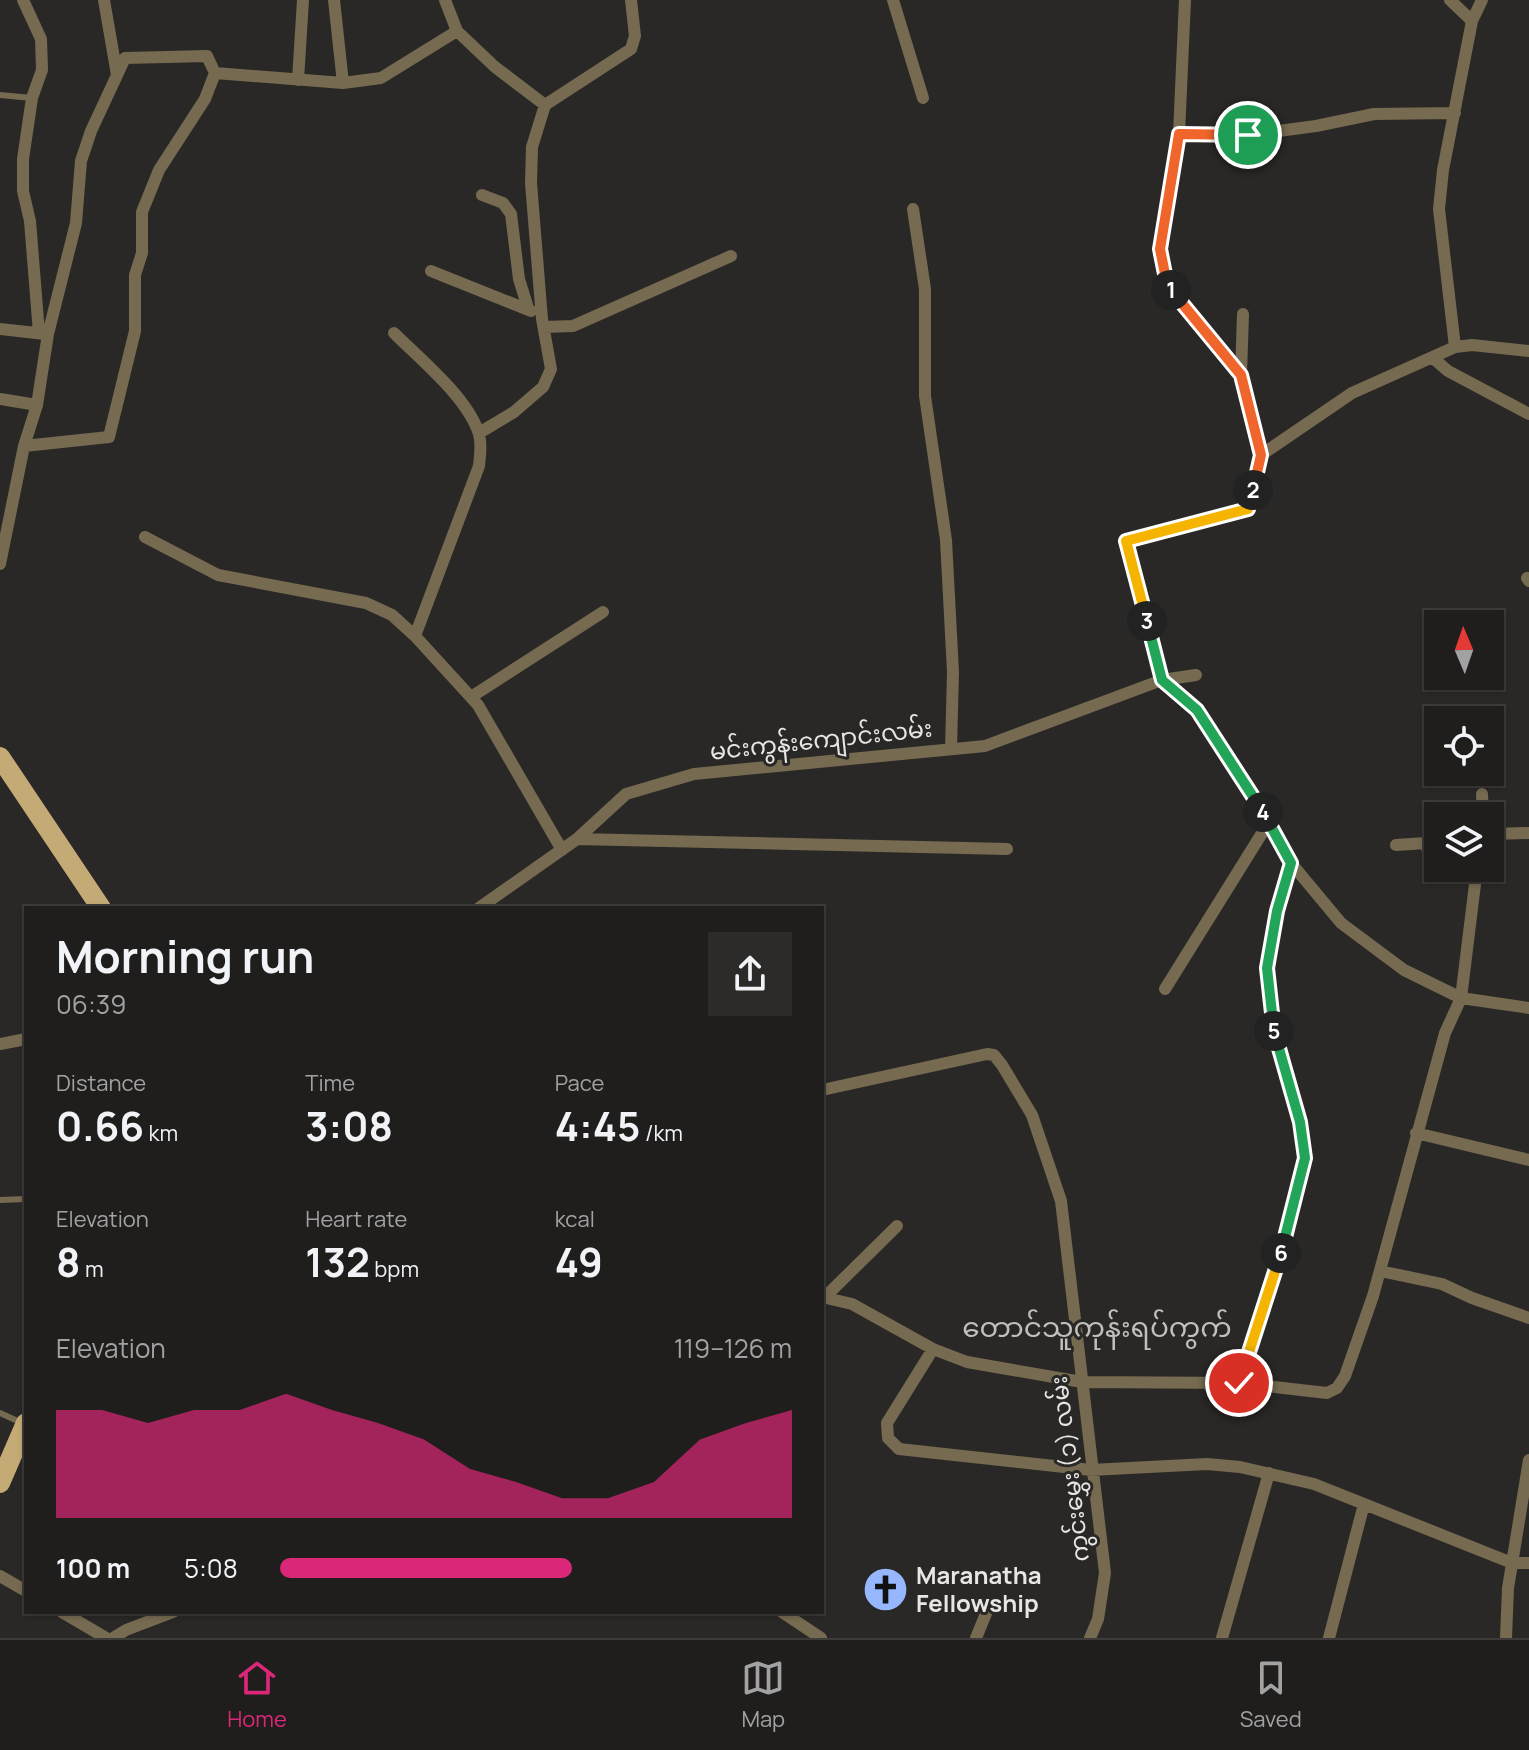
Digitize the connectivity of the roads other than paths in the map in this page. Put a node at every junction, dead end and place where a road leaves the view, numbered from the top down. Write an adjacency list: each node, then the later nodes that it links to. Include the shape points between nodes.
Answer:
1 (23, 0): 18 (street, via 41,39 42,70)
2 (104, 0): 14 (street)
3 (303, 0): 15 (street)
4 (334, 0): 16 (street)
5 (445, 0): 12 (street)
6 (631, 0): 20 (street, via 631,49)
7 (893, 0): 19 (street)
8 (1185, 0): 22 (street)
9 (1450, 0): 11 (street)
10 (1482, 0): 11 (street)
11 (1472, 21): 21 (street)
12 (457, 31): 16 (street, via 381,78); 20 (street)
13 (215, 73): 14 (street, via 207,56 125,58); 15 (street); 41 (street, via 205,99 159,170 142,212 135,331 109,437)
14 (117, 75): 32 (street, via 81,161 76,223)
15 (298, 80): 16 (street)
16 (343, 83)
17 (0, 95): 18 (lane)
18 (32, 98): 32 (street, via 23,191)
19 (923, 98)
20 (545, 105): 29 (street, via 532,147 531,183)
21 (1455, 113): 22 (street, via 1374,114 1248,135); 33 (street, via 1439,209)
22 (1179, 134): 36 (street, via 1160,249 1167,284)
23 (482, 195): 27 (street, via 503,203 511,214)
24 (913, 209): 50 (street, via 925,289 925,396 946,540)
25 (731, 256): 29 (street, via 573,326)
26 (431, 271): 27 (street)
27 (528, 308): 29 (street)
28 (1243, 314): 36 (street)
29 (543, 323): 40 (street, via 551,369 543,387)
30 (0, 329): 32 (street)
31 (394, 333): 40 (street, via 459,399)
32 (44, 334): 38 (street)
33 (1455, 347): 34 (street); 35 (street)
34 (1529, 351)
35 (1433, 358): 39 (street); 42 (street, via 1352,393)
36 (1241, 375): 42 (street)
37 (0, 399): 38 (street)
38 (37, 405): 41 (street)
39 (1529, 414)
40 (479, 433): 46 (street, via 479,466)
41 (24, 446): 44 (street)
42 (1261, 455): 48 (street, via 1248,509 1126,541)
43 (145, 537): 46 (street, via 218,575 366,603 392,615)
44 (0, 564)
45 (603, 612): 49 (street)
46 (415, 636): 49 (street)
47 (1196, 675): 48 (street, မင်းကွန်းကျောင်းလမ်း)
48 (1162, 680): 50 (street, မင်းကွန်းကျောင်းလမ်း, via 985,746); 54 (street, via 1197,710)
49 (471, 697): 61 (street)
50 (951, 749): 57 (street, မင်းကွန်းကျောင်းလမ်း, via 694,774 626,794)
51 (0, 757): 64 (main road)
52 (1482, 794): 53 (street)
53 (1482, 802)
54 (1269, 822): 62 (street); 66 (street)
55 (1529, 833): 56 (street)
56 (1504, 834)
57 (577, 839): 60 (street); 61 (street, မင်းကွန်းကျောင်းလမ်း)
58 (1424, 843): 59 (street)
59 (1396, 845)
60 (1007, 849)
61 (562, 850): 65 (street, မင်းကွန်းကျောင်းလမ်း)
62 (1291, 863): 67 (street, via 1341,923 1404,970); 83 (street, via 1267,968 1274,1031 1305,1158 1284,1244)
63 (1476, 882): 67 (street)
64 (100, 906)
65 (482, 906)
66 (1165, 989)
67 (1461, 998): 68 (street); 72 (street, via 1445,1033)
68 (1529, 1008)
69 (24, 1039): 70 (street)
70 (0, 1044)
71 (824, 1090): 82 (street, ကွင်းမွှေး (၁) လမ်း, via 994,1055 1032,1115 1061,1201)
72 (1416, 1133): 73 (street); 77 (street)
73 (1529, 1160)
74 (24, 1199): 75 (lane)
75 (0, 1200)
76 (897, 1226): 78 (street)
77 (1380, 1271): 80 (street, via 1442,1284); 83 (street, via 1337,1388 1327,1393)
78 (824, 1296)
79 (824, 1297): 81 (street, via 852,1304)
80 (1529, 1318)
81 (933, 1349): 82 (street, via 967,1362); 87 (street, via 887,1423 888,1438 899,1449)
82 (1082, 1382): 83 (street); 87 (street, ကွင်းမွှေး (၁) လမ်း)
83 (1239, 1383)
84 (0, 1413): 85 (lane)
85 (22, 1436): 89 (main road)
86 (1529, 1460): 91 (street)
87 (1091, 1470): 88 (street, via 1207,1464); 103 (street, ကွင်းမွှေး (၁) လမ်း, via 1105,1573)
88 (1269, 1473): 90 (street); 104 (street)
89 (0, 1483)
90 (1364, 1504): 91 (street); 105 (street)
91 (1512, 1563): 92 (street); 106 (street)
92 (1529, 1563)
93 (0, 1576): 94 (street)
94 (24, 1590)
95 (987, 1611): 102 (street)
96 (65, 1614): 99 (street)
97 (168, 1614): 100 (street)
98 (785, 1614): 101 (street)
99 (106, 1638)
100 (113, 1638)
101 (821, 1638)
102 (976, 1638)
103 (1090, 1638)
104 (1222, 1638)
105 (1329, 1638)
106 (1506, 1638)

